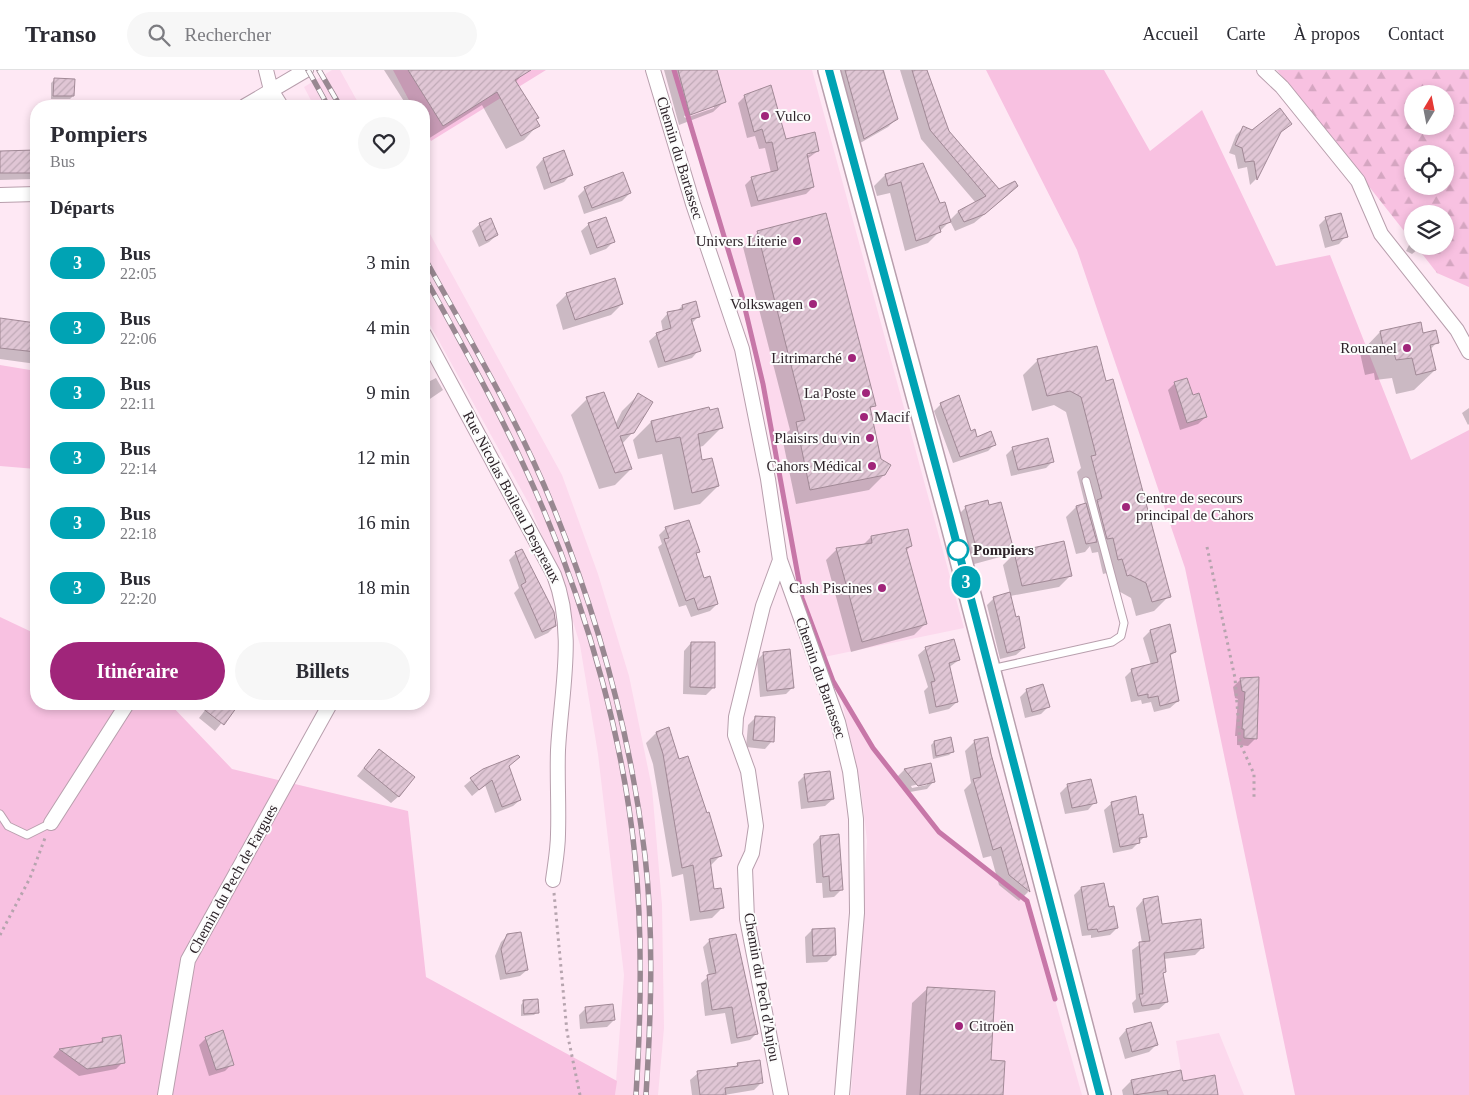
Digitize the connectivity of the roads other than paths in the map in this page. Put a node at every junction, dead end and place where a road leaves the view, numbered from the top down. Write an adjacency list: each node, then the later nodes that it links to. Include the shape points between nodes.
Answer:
1 (266, 70): 6 (street)
2 (306, 70): 6 (street)
3 (653, 70): 14 (street, Chemin du Bartassec, via 693,204 742,349 768,479)
4 (829, 70): 15 (main road)
5 (1264, 70): 12 (street, via 1282,87 1358,181 1381,234 1457,330)
6 (271, 90): 7 (street); 8 (street)
7 (255, 100)
8 (277, 100)
9 (30, 194): 10 (street)
10 (0, 195)
11 (430, 345): 20 (street, Rue Nicolas Boileau Despreaux, via 562,595 564,679)
12 (1469, 352)
13 (1086, 481): 15 (lane, via 1124,623 1120,636 1112,642)
14 (780, 560): 22 (street, Chemin du Pech d'Anjou, via 764,606 736,717 735,735 748,771 756,826 752,853 745,868 747,920); 23 (street, Chemin du Bartassec, via 838,722 850,771 856,819 857,913)
15 (989, 670): 24 (main road)
16 (123, 710): 19 (street)
17 (327, 710): 21 (street, Chemin du Pech de Fargues, via 188,960)
18 (0, 814): 19 (lane, via 8,826 27,836)
19 (52, 823)
20 (554, 880)
21 (165, 1095)
22 (782, 1095)
23 (842, 1095)
24 (1100, 1095)

